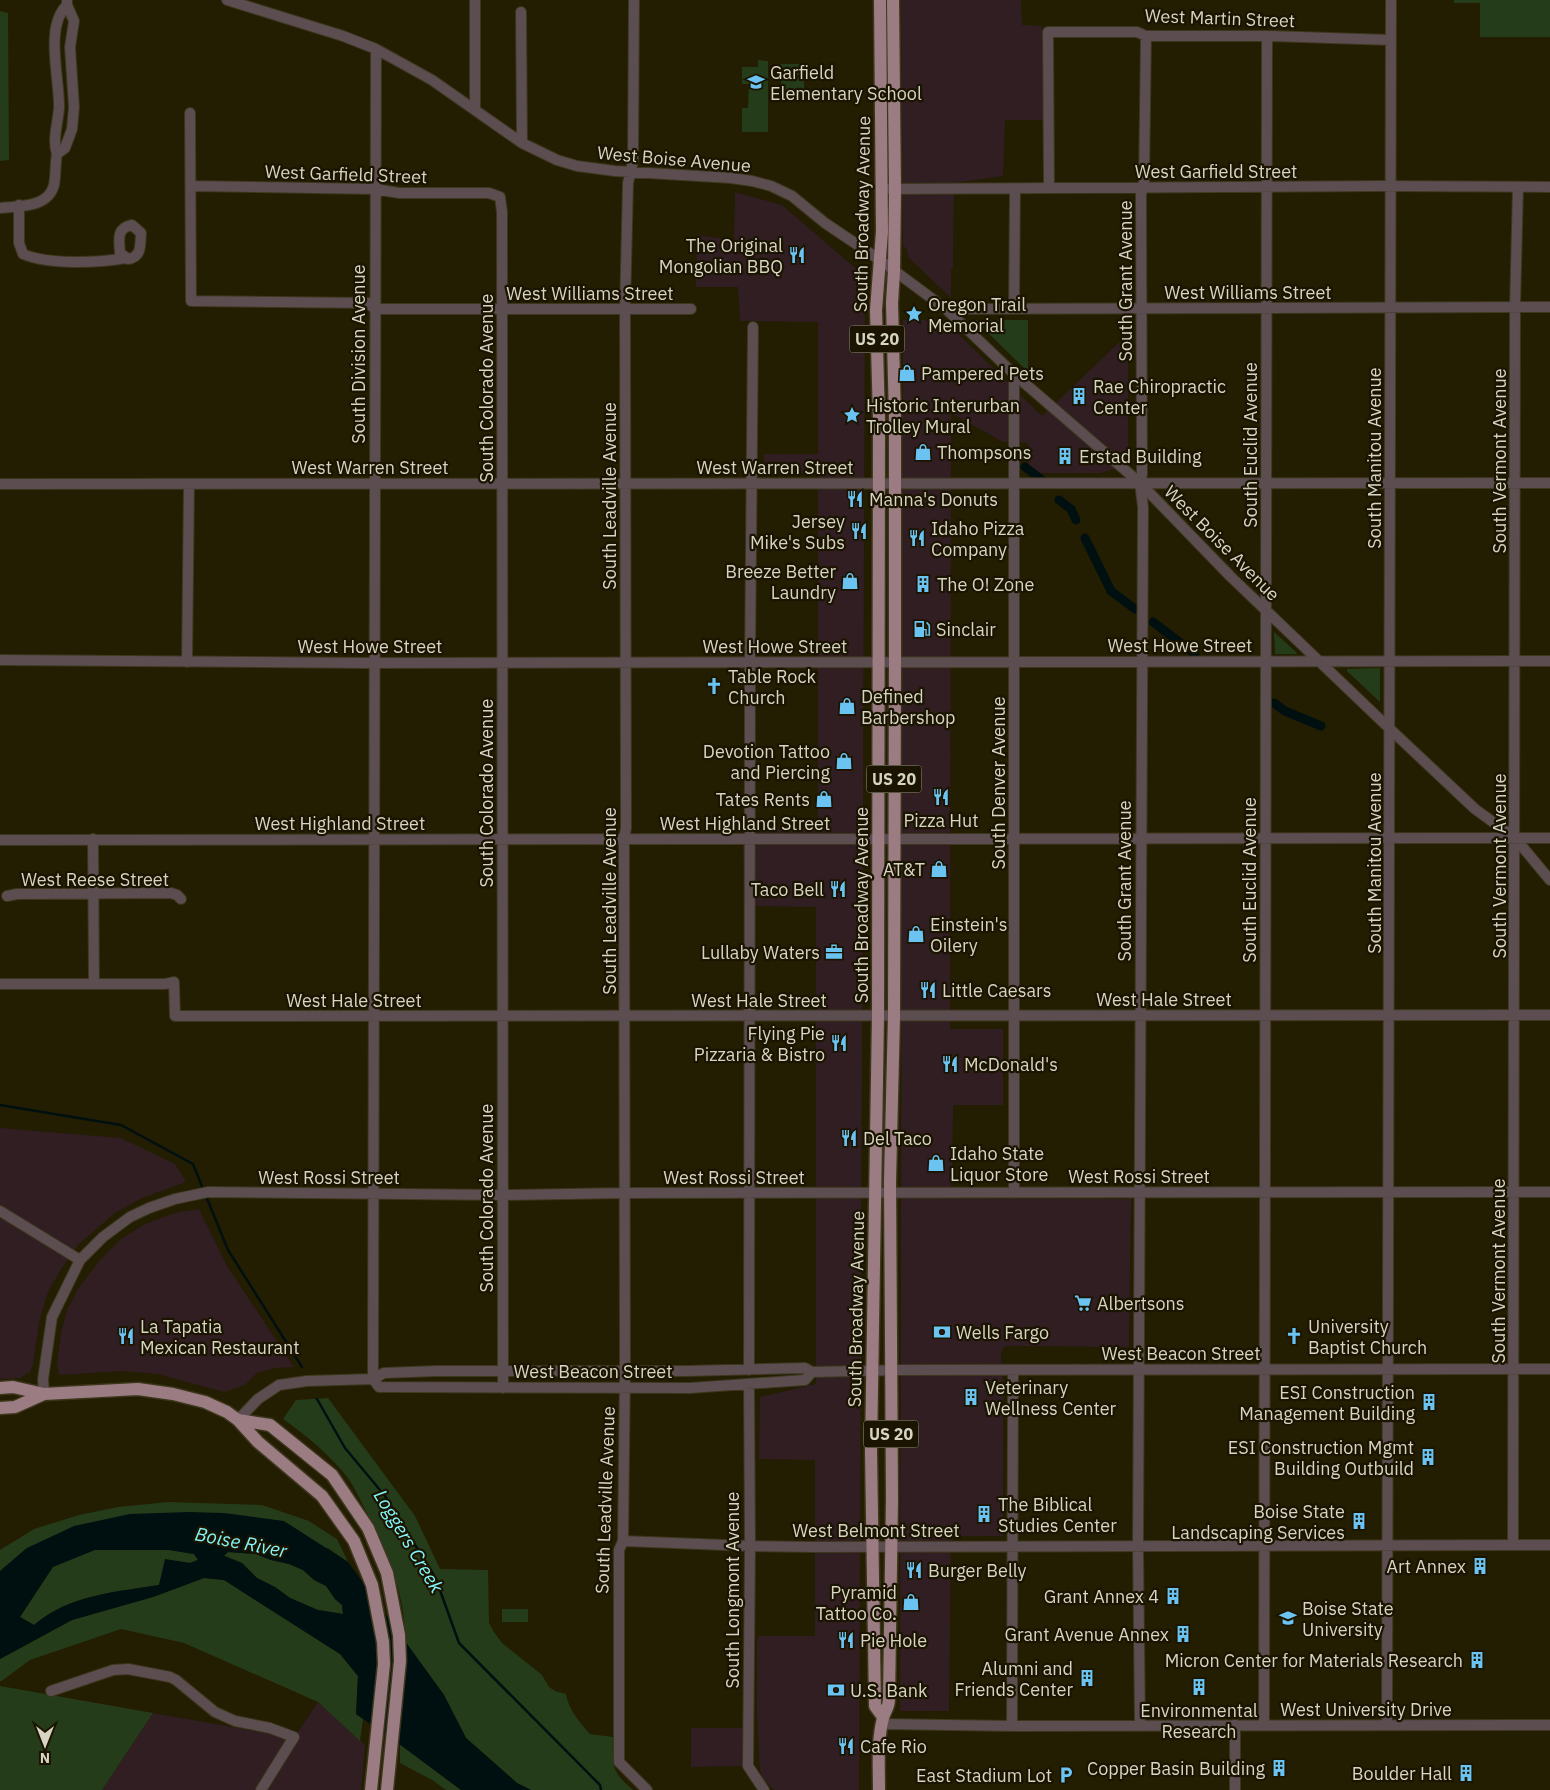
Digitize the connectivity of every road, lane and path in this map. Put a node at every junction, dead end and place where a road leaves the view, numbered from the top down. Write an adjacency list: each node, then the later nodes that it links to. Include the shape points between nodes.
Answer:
1 (227, 0): 12 (street, West Boise Avenue)
2 (475, 0): 13 (street)
3 (634, 0): 17 (street, South Leadville Avenue, via 633,161)
4 (880, 0): 26 (main road, South Broadway Avenue / US 20)
5 (893, 0): 26 (main road, South Broadway Avenue / US 20)
6 (1391, 0): 11 (street, South Manitou Avenue)
7 (67, 2): 16 (street, via 55,33 54,48 58,85 54,145); 16 (street, via 74,21 70,47 74,106 66,148)
8 (521, 12): 15 (street)
9 (1146, 36): 10 (street, West Martin Street); 23 (street, West Martin Street, via 1136,32 1048,32); 24 (street, South Grant Avenue)
10 (1267, 36): 11 (street, West Martin Street); 20 (street, South Euclid Avenue)
11 (1391, 40): 19 (street, South Manitou Avenue)
12 (376, 49): 13 (street, West Boise Avenue, via 432,80); 25 (street, South Division Avenue)
13 (475, 109): 15 (street, West Boise Avenue)
14 (190, 113): 18 (street)
15 (522, 143): 17 (street, West Boise Avenue, via 577,166)
16 (57, 154): 29 (street, via 54,185 48,198)
17 (630, 172): 32 (street, West Boise Avenue, via 731,178 771,186 801,202 837,232); 40 (street, South Leadville Avenue)
18 (190, 186): 25 (street, West Garfield Street); 38 (street, West Williams Street, via 191,302 368,303)
19 (1390, 186): 20 (street, West Garfield Street); 21 (street, West Garfield Street); 37 (street, South Manitou Avenue)
20 (1268, 187): 24 (street, West Garfield Street); 36 (street, South Euclid Avenue)
21 (1518, 187): 22 (street, West Garfield Street); 34 (street, South Vermont Avenue)
22 (1550, 187)
23 (1049, 188): 24 (street, West Garfield Street); 27 (street, West Garfield Street)
24 (1143, 188): 44 (street, South Grant Avenue)
25 (375, 189): 28 (street, West Garfield Street, via 399,193 490,193); 38 (street, South Division Avenue)
26 (888, 189): 27 (street, West Garfield Street); 32 (main road, South Broadway Avenue / US 20); 33 (main road, South Broadway Avenue / US 20)
27 (1015, 189): 43 (street)
28 (500, 197): 39 (street, South Colorado Avenue)
29 (19, 206): 30 (street); 31 (street, via 19,243 23,254 34,259 73,262)
30 (0, 208)
31 (126, 258)
32 (880, 260): 33 (street, West Boise Avenue); 53 (main road, South Broadway Avenue / US 20, via 876,310)
33 (894, 271): 42 (street, West Boise Avenue); 54 (main road, South Broadway Avenue / US 20)
34 (1516, 307): 35 (street, West Williams Street); 37 (street, West Williams Street); 59 (street, South Vermont Avenue)
35 (1550, 307)
36 (1267, 308): 37 (street, West Williams Street); 44 (street, West Williams Street); 57 (street, South Euclid Avenue)
37 (1390, 308): 58 (street, South Manitou Avenue)
38 (375, 309): 39 (street, West Williams Street); 49 (street, South Division Avenue)
39 (502, 309): 40 (street, West Williams Street); 50 (street, South Colorado Avenue)
40 (625, 309): 41 (street, West Williams Street); 51 (street, South Leadville Avenue)
41 (690, 309)
42 (946, 309): 43 (street, West Williams Street); 46 (street, West Boise Avenue)
43 (1014, 309): 44 (street, West Williams Street)
44 (1142, 309): 56 (street, South Grant Avenue)
45 (753, 327): 52 (street)
46 (1014, 374): 55 (street, South Denver Avenue); 56 (street, West Boise Avenue)
47 (0, 484): 48 (street, West Warren Street)
48 (189, 484): 49 (street, West Warren Street); 67 (street)
49 (374, 484): 50 (street, West Warren Street); 76 (street, South Division Avenue)
50 (502, 484): 51 (street, West Warren Street); 68 (street, South Colorado Avenue)
51 (625, 484): 52 (street, West Warren Street); 69 (street, South Leadville Avenue)
52 (752, 484): 53 (street, West Warren Street); 70 (street)
53 (879, 484): 54 (street, West Warren Street); 71 (main road, South Broadway Avenue / US 20)
54 (895, 484): 55 (street, West Warren Street); 72 (main road, South Broadway Avenue / US 20)
55 (1014, 484): 56 (street, West Warren Street); 73 (street, South Denver Avenue)
56 (1140, 484): 57 (street, West Warren Street); 61 (street, West Boise Avenue); 74 (street, South Grant Avenue)
57 (1266, 484): 58 (street, West Warren Street); 61 (street, South Euclid Avenue)
58 (1390, 484): 59 (street, West Warren Street); 64 (street, South Manitou Avenue)
59 (1515, 484): 60 (street, West Warren Street); 65 (street, South Vermont Avenue)
60 (1550, 484)
61 (1266, 610): 63 (street, West Boise Avenue); 75 (street, South Euclid Avenue)
62 (0, 660): 67 (street, West Howe Street)
63 (1318, 661): 64 (street, West Howe Street); 75 (street, West Howe Street); 77 (street, West Boise Avenue)
64 (1390, 661): 65 (street, West Howe Street); 77 (street, South Manitou Avenue)
65 (1515, 661): 66 (street, West Howe Street); 83 (street, South Vermont Avenue)
66 (1550, 661)
67 (188, 662): 76 (street, West Howe Street)
68 (502, 662): 69 (street, West Howe Street); 76 (street, West Howe Street); 86 (street, South Colorado Avenue)
69 (625, 662): 70 (street, West Howe Street); 87 (street, South Leadville Avenue)
70 (750, 662): 71 (street, West Howe Street); 88 (street)
71 (879, 662): 72 (street, West Howe Street); 78 (main road, South Broadway Avenue / US 20)
72 (895, 662): 73 (street, West Howe Street); 79 (main road, South Broadway Avenue / US 20)
73 (1014, 662): 74 (street, West Howe Street); 80 (street, South Denver Avenue)
74 (1141, 662): 75 (street, West Howe Street); 81 (street, South Grant Avenue)
75 (1266, 662): 82 (street, South Euclid Avenue)
76 (374, 663): 91 (street, South Division Avenue)
77 (1390, 729): 83 (street, West Boise Avenue, via 1475,809); 89 (street, South Manitou Avenue)
78 (879, 838): 79 (street, West Highland Street); 88 (street, West Highland Street); 104 (main road, South Broadway Avenue / US 20)
79 (894, 838): 80 (street, West Highland Street); 105 (main road, South Broadway Avenue / US 20)
80 (1014, 838): 81 (street, West Highland Street); 106 (street, South Denver Avenue)
81 (1140, 838): 82 (street, West Highland Street); 107 (street, South Grant Avenue)
82 (1265, 838): 89 (street, West Highland Street); 108 (street, South Euclid Avenue)
83 (1515, 838): 84 (street, West Highland Street); 89 (street, West Highland Street); 92 (street, West Boise Avenue); 98 (street, South Vermont Avenue)
84 (1550, 838)
85 (93, 839): 90 (street, West Highland Street); 91 (street, West Highland Street); 93 (street)
86 (502, 839): 87 (street, West Highland Street); 91 (street, West Highland Street); 101 (street, South Colorado Avenue)
87 (624, 839): 88 (street, West Highland Street); 102 (street, South Leadville Avenue)
88 (750, 839): 103 (street)
89 (1390, 839): 109 (street, South Manitou Avenue)
90 (0, 840)
91 (374, 840): 100 (street, South Division Avenue)
92 (1550, 880)
93 (93, 893): 94 (street, West Reese Street); 95 (street, West Reese Street, via 171,893); 97 (street)
94 (7, 896)
95 (181, 900)
96 (0, 984): 97 (street, West Hale Street)
97 (94, 984): 100 (street, West Hale Street, via 174,982 176,1016)
98 (1515, 1015): 99 (street, West Hale Street); 109 (street, West Hale Street); 115 (street, South Vermont Avenue)
99 (1550, 1015)
100 (373, 1016): 101 (street, West Hale Street); 117 (street, South Division Avenue)
101 (502, 1016): 102 (street, West Hale Street); 121 (street, South Colorado Avenue)
102 (624, 1016): 103 (street, West Hale Street); 118 (street, South Leadville Avenue)
103 (749, 1016): 104 (street, West Hale Street); 119 (street)
104 (878, 1016): 105 (street, West Hale Street); 110 (main road, South Broadway Avenue / US 20)
105 (894, 1016): 106 (street, West Hale Street); 111 (main road, South Broadway Avenue / US 20)
106 (1014, 1016): 107 (street, West Hale Street); 120 (street, South Denver Avenue)
107 (1140, 1016): 108 (street, West Hale Street); 112 (street, South Grant Avenue)
108 (1265, 1016): 109 (street, West Hale Street); 113 (street, South Euclid Avenue)
109 (1390, 1016): 114 (street, South Manitou Avenue)
110 (875, 1192): 111 (street, West Rossi Street); 119 (street, West Rossi Street); 130 (main road, South Broadway Avenue / US 20)
111 (890, 1192): 120 (street, West Rossi Street); 131 (main road, South Broadway Avenue / US 20)
112 (1139, 1192): 113 (street, West Rossi Street); 120 (street, West Rossi Street); 124 (street, South Grant Avenue)
113 (1264, 1192): 114 (street, West Rossi Street); 125 (street, South Euclid Avenue)
114 (1390, 1192): 115 (street, West Rossi Street); 126 (street, South Manitou Avenue)
115 (1515, 1192): 116 (street, West Rossi Street); 127 (street, South Vermont Avenue)
116 (1550, 1192)
117 (374, 1193): 121 (street, West Rossi Street); 123 (street, West Rossi Street, via 208,1192 175,1199 130,1217); 136 (street, South Division Avenue)
118 (624, 1193): 119 (street, West Rossi Street); 121 (street, West Rossi Street); 134 (street, South Leadville Avenue)
119 (749, 1193): 129 (street)
120 (1014, 1193)
121 (502, 1195): 133 (street, South Colorado Avenue)
122 (0, 1211): 123 (street)
123 (80, 1260): 141 (street, West Rossi Street, via 52,1317 43,1379)
124 (1140, 1369): 125 (street, West Beacon Street); 132 (street, West Beacon Street); 148 (street, South Grant Avenue)
125 (1265, 1369): 126 (street, West Beacon Street); 149 (street, South Euclid Avenue)
126 (1389, 1369): 127 (street, West Beacon Street); 150 (street, South Manitou Avenue)
127 (1514, 1369): 128 (street, West Beacon Street); 151 (street, South Vermont Avenue)
128 (1550, 1369)
129 (749, 1370): 134 (street, West Beacon Street); 135 (street, West Beacon Street, via 805,1368)
130 (872, 1370): 131 (street, West Beacon Street); 135 (street, West Beacon Street); 152 (main road, South Broadway Avenue / US 20)
131 (891, 1370): 132 (street, West Beacon Street); 153 (main road, South Broadway Avenue / US 20)
132 (1013, 1370): 147 (street)
133 (502, 1371): 134 (street, West Beacon Street); 136 (street, West Beacon Street, via 384,1373); 140 (street, South Colorado Avenue)
134 (625, 1371): 138 (street, South Leadville Avenue)
135 (812, 1372): 137 (street, West Beacon Street, via 805,1380)
136 (372, 1379): 140 (street, West Beacon Street, via 380,1387); 143 (street, West Beacon Street, via 307,1380 279,1385 258,1399)
137 (749, 1385): 138 (street, West Beacon Street); 146 (street, South Longmont Avenue)
138 (625, 1387): 140 (street, West Beacon Street); 144 (street, South Leadville Avenue)
139 (0, 1388): 141 (main road, via 13,1387)
140 (503, 1388)
141 (44, 1394): 142 (main road, via 16,1407); 143 (main road, via 138,1389 205,1402)
142 (0, 1408)
143 (238, 1420): 163 (main road, via 258,1442 322,1496 354,1541 372,1585 384,1664); 164 (main road, via 270,1425 332,1475 368,1528 387,1573 399,1635 400,1661)
144 (623, 1541): 146 (street, West Belmont Street); 165 (street, South Leadville Avenue, via 619,1550 619,1762)
145 (1550, 1545): 151 (street, West Belmont Street)
146 (750, 1546): 152 (street, West Belmont Street); 166 (street, South Longmont Avenue, via 748,1766)
147 (1012, 1546): 148 (street, West Belmont Street); 153 (street, West Belmont Street); 160 (street)
148 (1138, 1546): 149 (street, West Belmont Street); 161 (street, South Grant Avenue)
149 (1266, 1546): 150 (street, West Belmont Street); 157 (street, South Euclid Avenue)
150 (1388, 1546): 151 (street, West Belmont Street); 158 (street, South Manitou Avenue)
151 (1514, 1546)
152 (873, 1547): 153 (street, West Belmont Street); 155 (main road, South Broadway Avenue / US 20, via 875,1706)
153 (890, 1547): 155 (main road, South Broadway Avenue / US 20, via 889,1706)
154 (51, 1691): 162 (street, via 112,1670 170,1678 215,1712 235,1721 294,1737)
155 (883, 1720): 160 (street, West University Drive); 167 (main road, South Broadway Avenue / US 20)
156 (1235, 1725): 157 (street, West University Drive); 161 (street, West University Drive); 168 (street)
157 (1264, 1725): 158 (street, West University Drive)
158 (1387, 1725): 159 (street, West University Drive)
159 (1550, 1725)
160 (1012, 1726): 161 (street, West University Drive)
161 (1140, 1726)
162 (261, 1790)
163 (371, 1790)
164 (387, 1790)
165 (647, 1790)
166 (764, 1790)
167 (879, 1790)
168 (1235, 1790)

